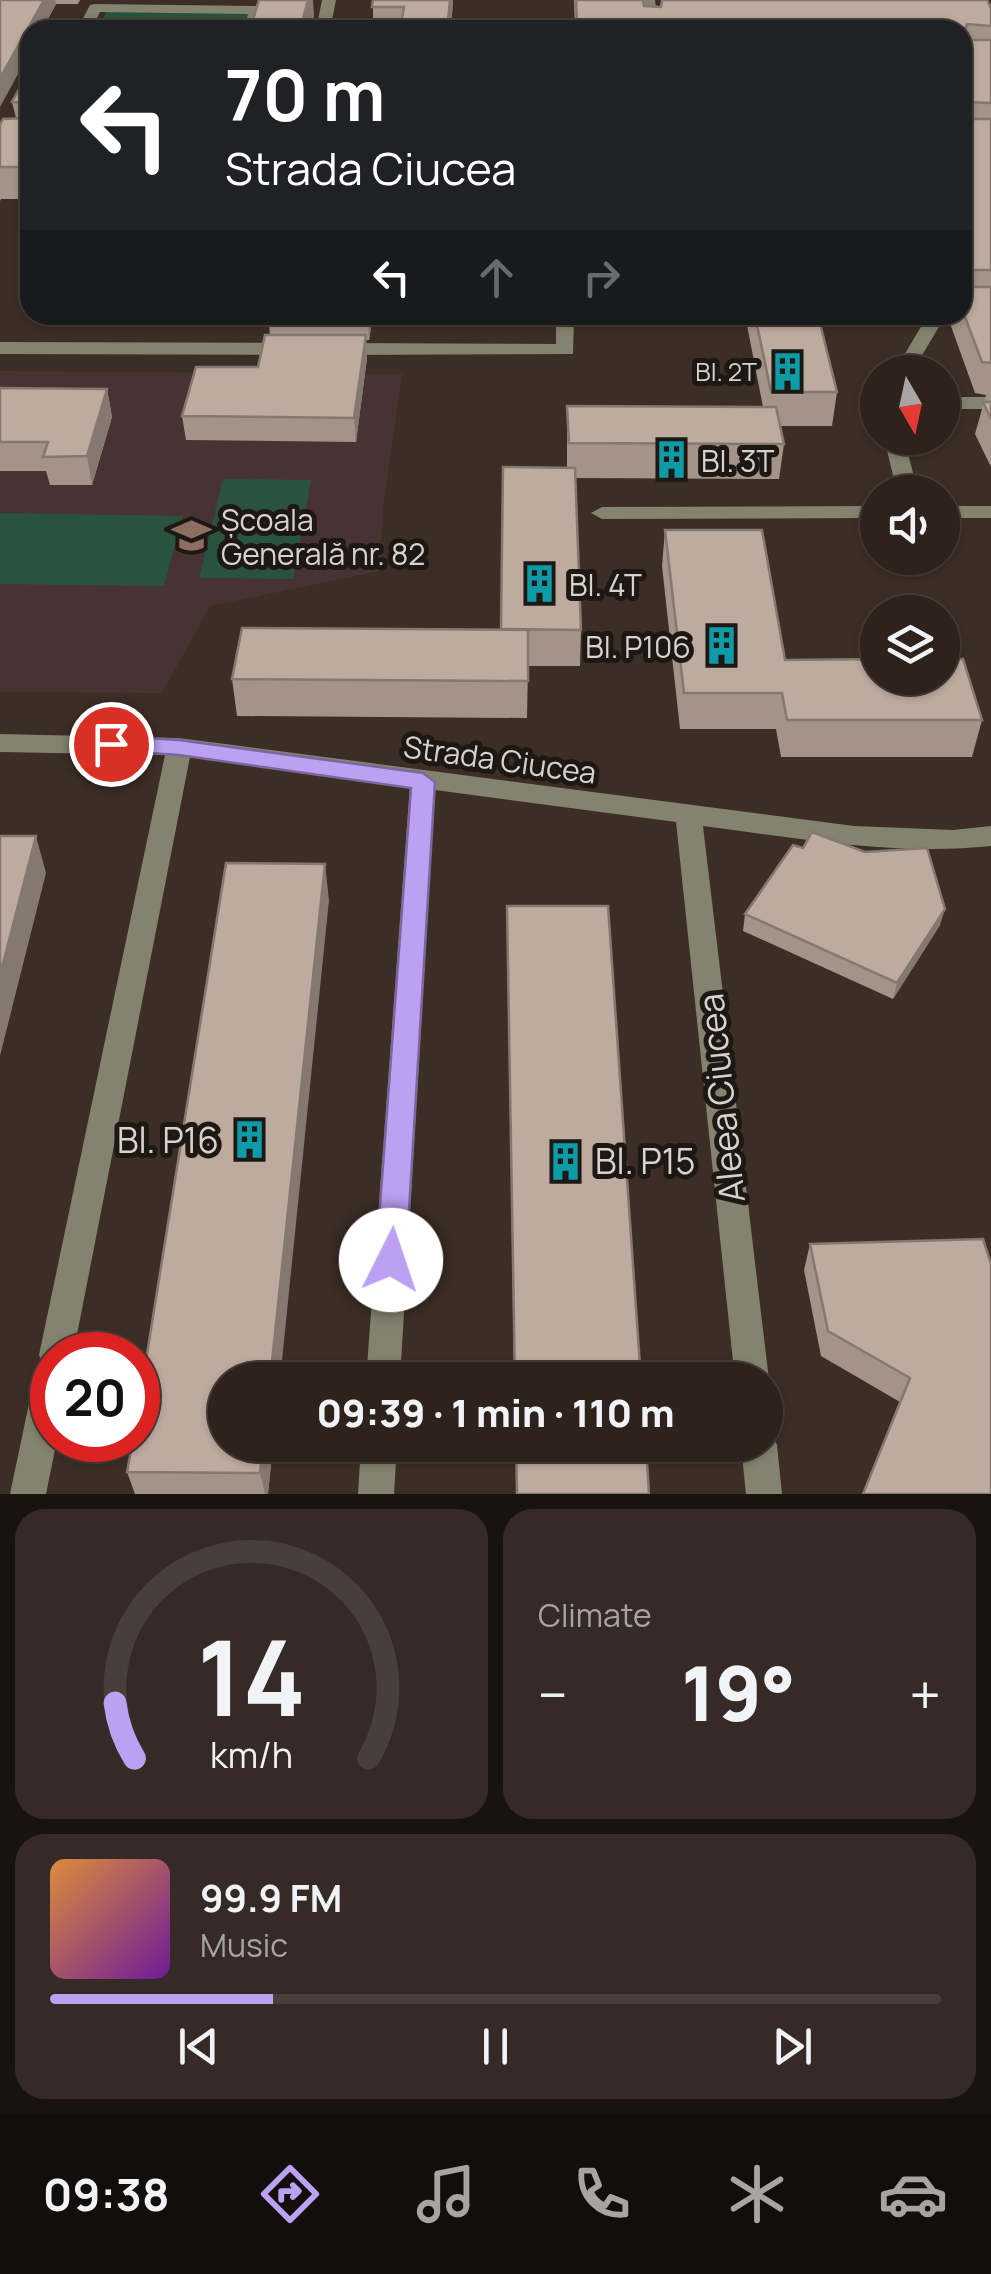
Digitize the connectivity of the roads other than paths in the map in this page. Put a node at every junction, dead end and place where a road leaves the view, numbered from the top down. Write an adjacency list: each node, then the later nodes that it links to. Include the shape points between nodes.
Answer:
1 (89, 20): 2 (street, via 95,8 256,10)
2 (253, 20)
3 (565, 325): 5 (street, via 566,350)
4 (932, 325): 6 (street)
5 (0, 348)
6 (913, 355)
7 (960, 403): 8 (street)
8 (991, 403)
9 (860, 512): 12 (street)
10 (960, 512): 11 (street)
11 (991, 512)
12 (602, 514)
13 (0, 743): 14 (street, Strada Ciucea)
14 (179, 748): 15 (street, Strada Ciucea); 18 (street)
15 (423, 782): 16 (street, Strada Ciucea); 19 (street)
16 (689, 816): 17 (street, Strada Ciucea, via 900,840); 20 (street, Aleea Ciucea)
17 (991, 836)
18 (61, 1332)
19 (384, 1362)
20 (750, 1362)
21 (34, 1462): 24 (street)
22 (378, 1462): 25 (street)
23 (761, 1462): 26 (street)
24 (28, 1494)
25 (376, 1494)
26 (764, 1494)

